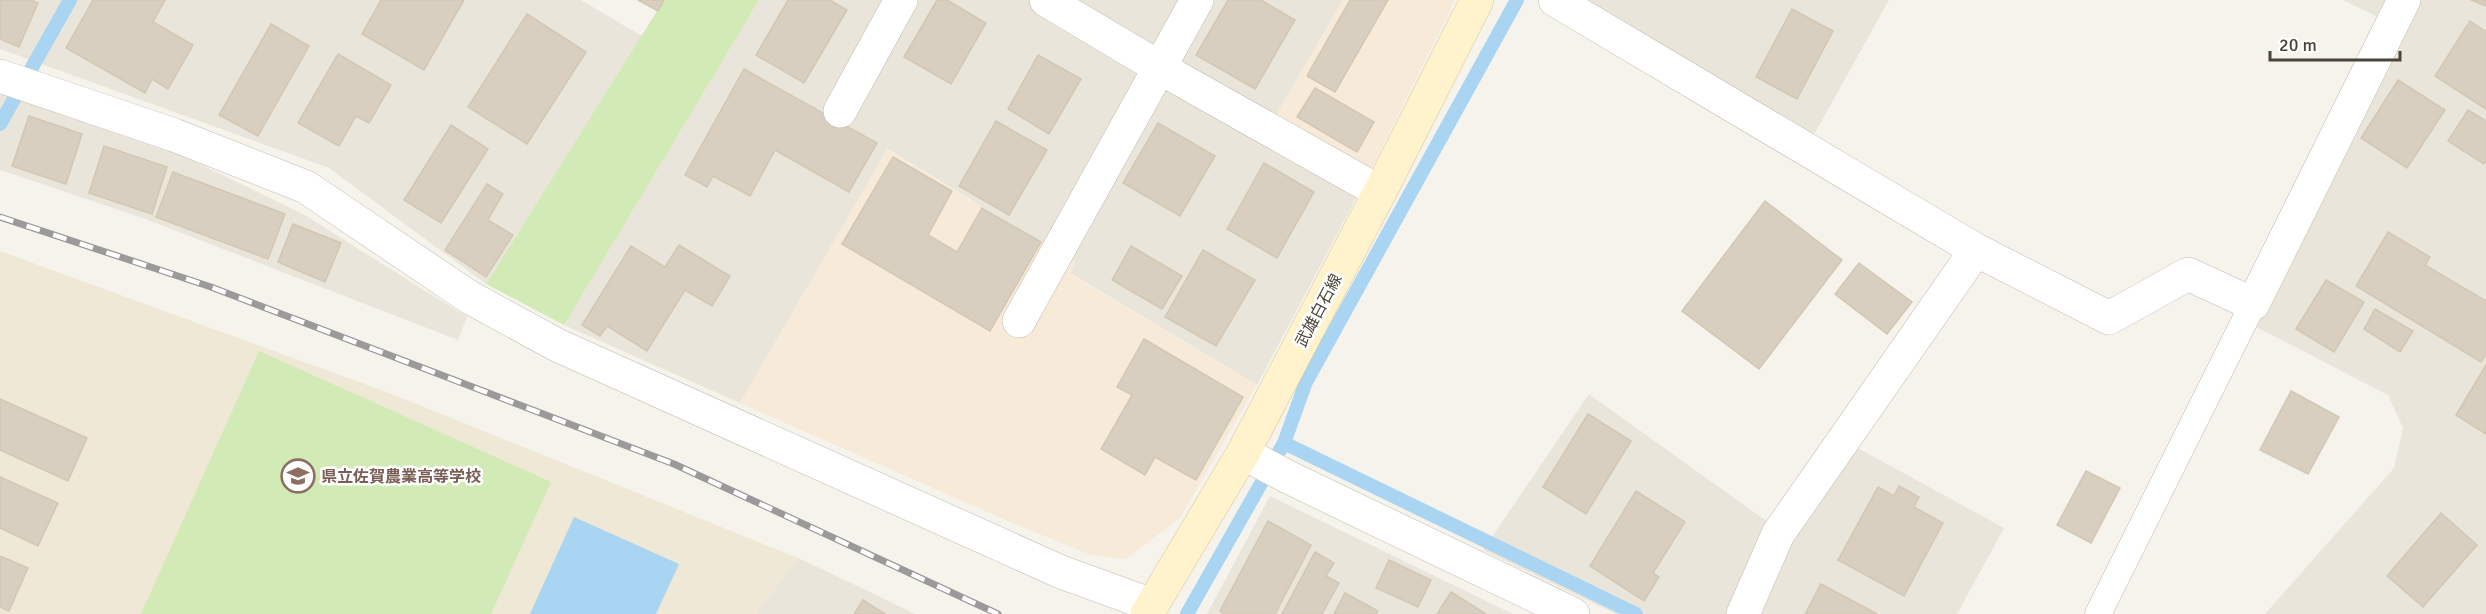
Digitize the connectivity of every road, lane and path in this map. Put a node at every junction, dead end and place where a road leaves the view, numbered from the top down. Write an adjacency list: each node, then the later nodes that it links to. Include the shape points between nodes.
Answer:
1 (901, 0): 9 (street)
2 (1046, 0): 7 (street)
3 (1197, 0): 7 (street)
4 (1477, 0): 10 (main road, 武雄白石線)
5 (1555, 0): 11 (street)
6 (2404, 0): 12 (street)
7 (1160, 68): 10 (street); 13 (street)
8 (3, 77): 15 (street, via 174,135 306,187 469,297 557,345)
9 (840, 111)
10 (1380, 192): 14 (main road, 武雄白石線)
11 (1976, 250): 12 (street, via 2109,318 2188,274); 17 (street, via 1778,534)
12 (2253, 304): 18 (lane)
13 (1019, 321)
14 (1250, 457): 15 (main road, 武雄白石線); 16 (street)
15 (1150, 609)
16 (1573, 614)
17 (1743, 614)
18 (2098, 614)

